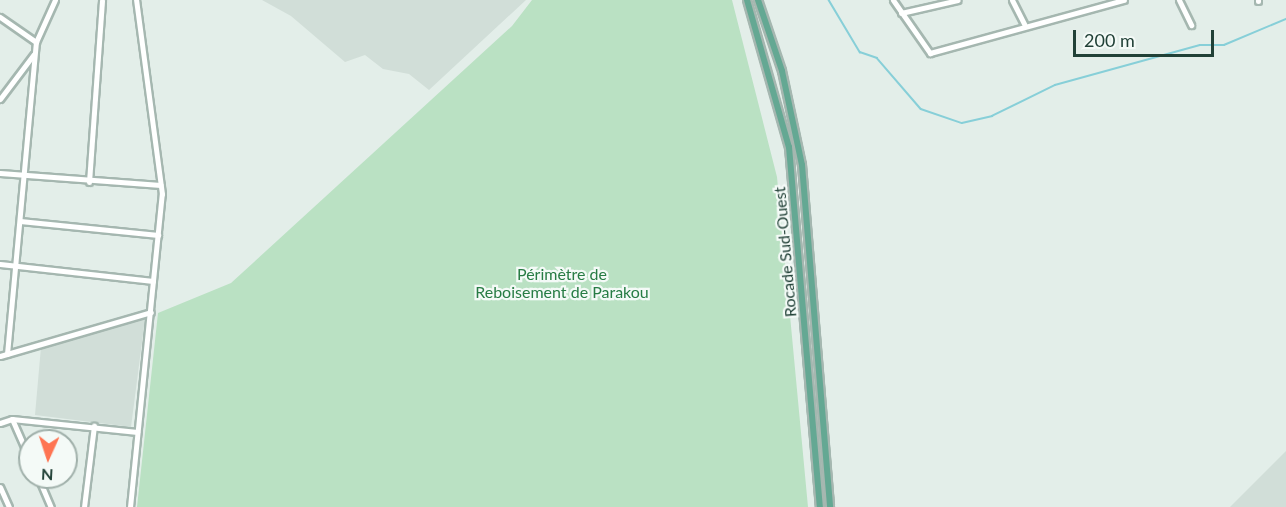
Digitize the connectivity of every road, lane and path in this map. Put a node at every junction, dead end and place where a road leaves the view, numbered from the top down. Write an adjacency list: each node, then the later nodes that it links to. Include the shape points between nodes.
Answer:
1 (55, 0): 15 (street)
2 (102, 0): 20 (street)
3 (136, 0): 21 (street)
4 (747, 0): 41 (main road, Rocade Sud-Ouest, via 789,147)
5 (758, 0): 42 (main road, Rocade Sud-Ouest, via 782,71 802,165)
6 (893, 0): 11 (street)
7 (958, 0): 11 (street)
8 (1012, 0): 13 (street)
9 (1125, 0): 13 (street)
10 (1179, 0): 14 (street)
11 (901, 13): 13 (street, via 930,53)
12 (0, 17): 15 (street)
13 (1024, 24)
14 (1191, 25)
15 (36, 42): 16 (street)
16 (34, 52): 17 (street); 19 (street)
17 (0, 99)
18 (0, 172): 19 (street)
19 (25, 175): 20 (street); 22 (street)
20 (89, 182): 21 (street)
21 (161, 185): 23 (street)
22 (20, 221): 23 (street); 25 (street)
23 (158, 236): 26 (street)
24 (0, 264): 25 (street)
25 (15, 265): 26 (street); 28 (street)
26 (153, 281): 27 (street)
27 (151, 312): 28 (street); 33 (street)
28 (8, 354): 29 (street)
29 (0, 356)
30 (12, 419): 31 (street); 32 (street); 34 (street)
31 (0, 423)
32 (94, 426): 33 (street); 39 (street)
33 (137, 432): 40 (street)
34 (18, 433)
35 (0, 487): 37 (street)
36 (43, 489): 38 (street)
37 (9, 507)
38 (51, 507)
39 (84, 507)
40 (130, 507)
41 (820, 507)
42 (830, 507)

